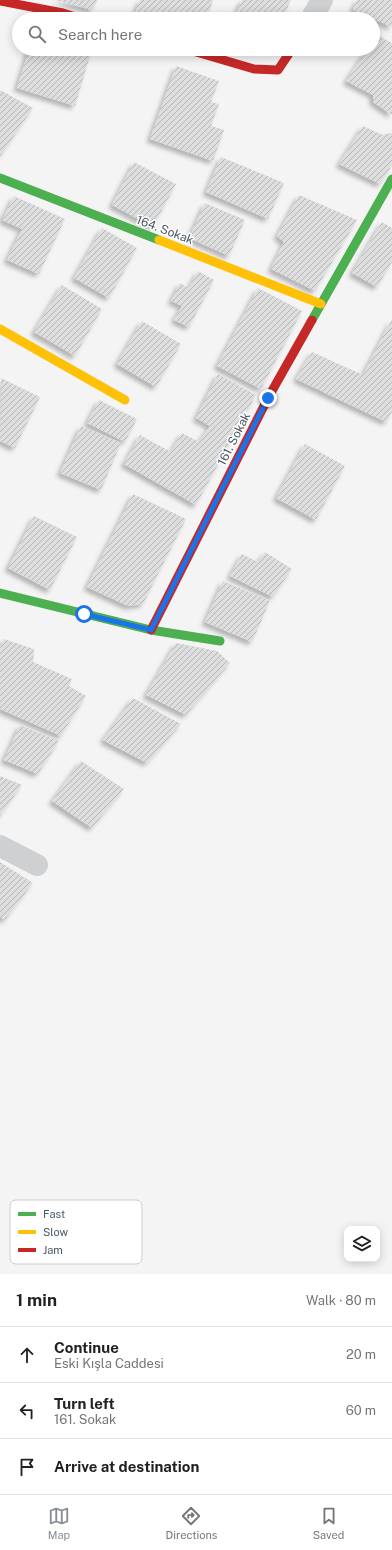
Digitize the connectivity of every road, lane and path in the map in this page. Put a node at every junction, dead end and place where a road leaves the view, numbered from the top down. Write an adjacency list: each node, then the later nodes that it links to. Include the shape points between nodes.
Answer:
1 (322, 0): 4 (street)
2 (0, 1): 3 (street)
3 (58, 12)
4 (315, 12)
5 (210, 56): 6 (street, via 254,69 278,70)
6 (287, 56)
7 (0, 178): 9 (street, 164. Sokak)
8 (392, 179): 9 (street, 161. Sokak)
9 (321, 304): 13 (street, 161. Sokak, via 268,398)
10 (0, 329): 11 (street)
11 (125, 400)
12 (0, 593): 13 (street)
13 (151, 630): 14 (street)
14 (220, 641)
15 (0, 846): 16 (street)
16 (37, 865)

